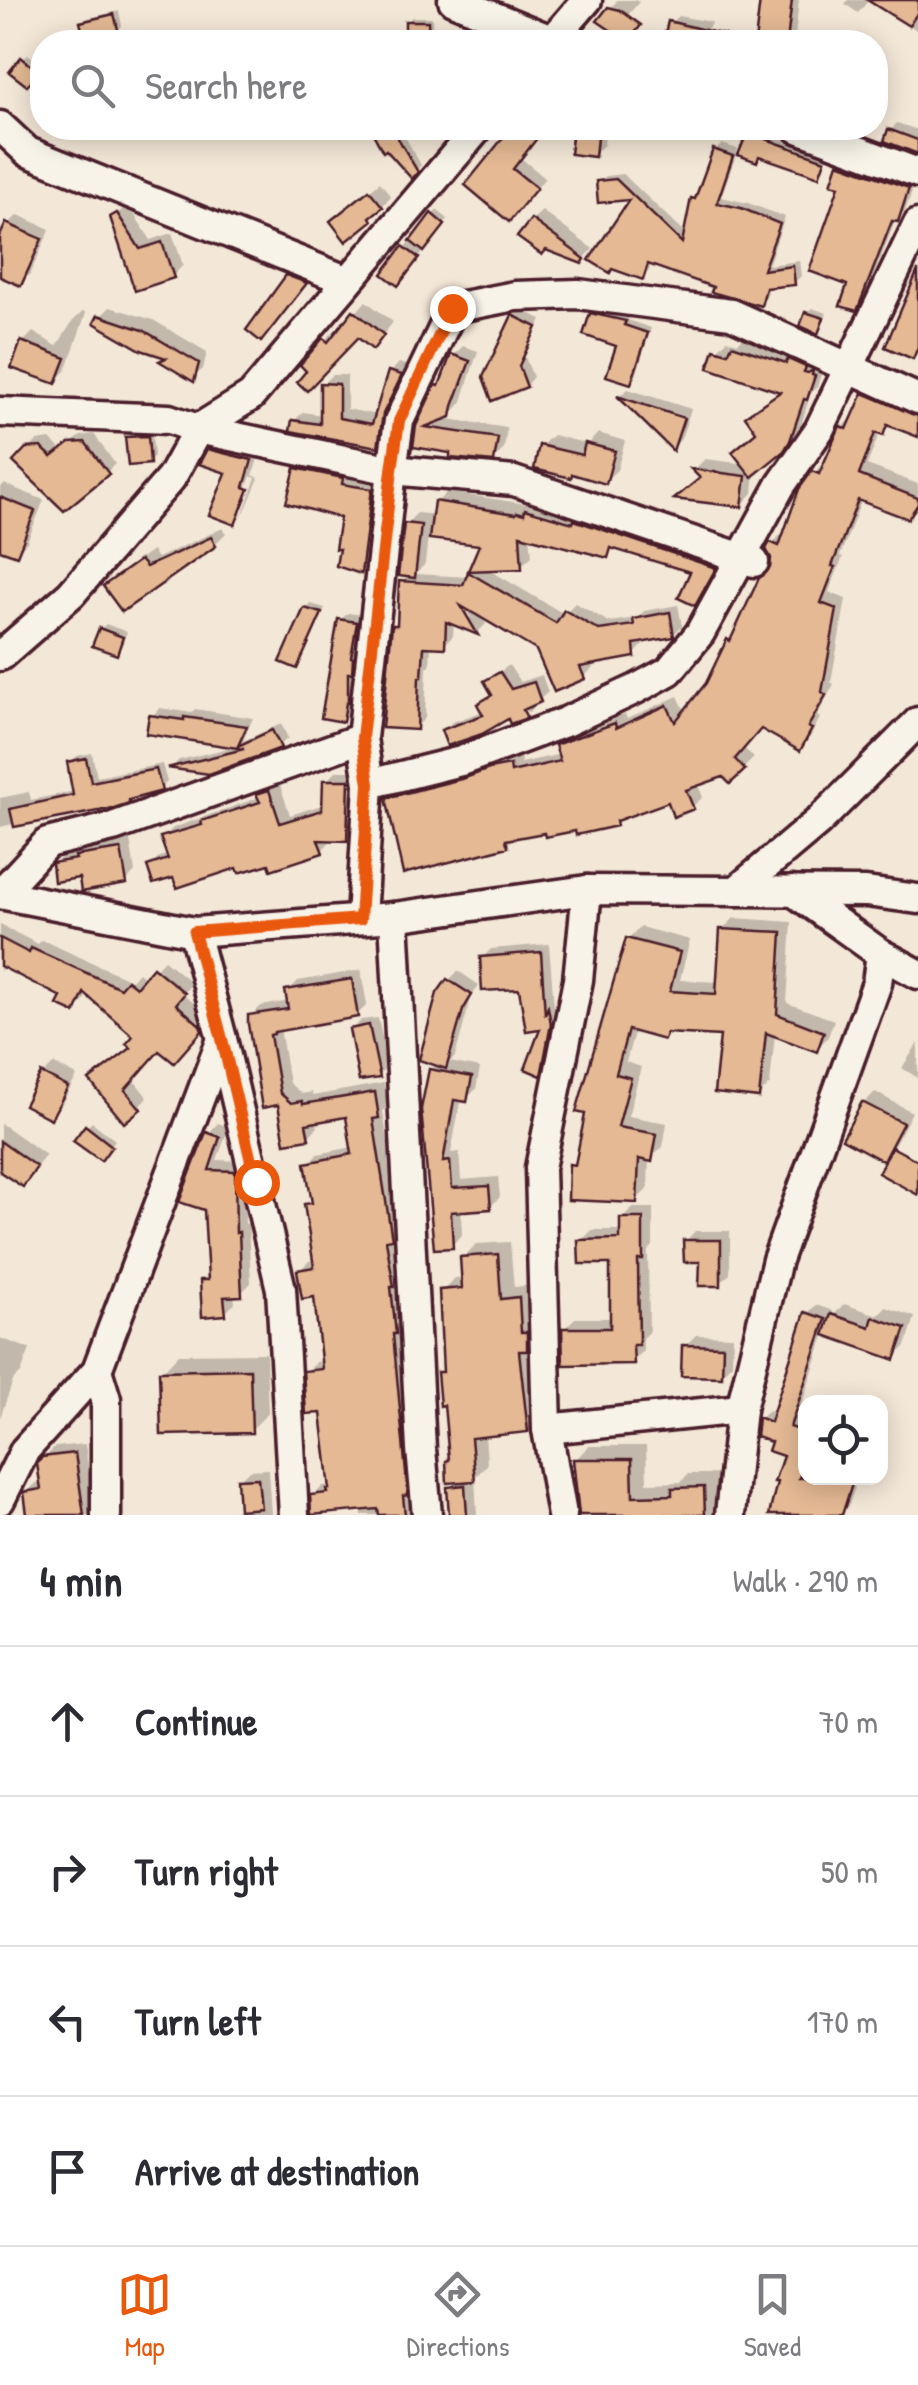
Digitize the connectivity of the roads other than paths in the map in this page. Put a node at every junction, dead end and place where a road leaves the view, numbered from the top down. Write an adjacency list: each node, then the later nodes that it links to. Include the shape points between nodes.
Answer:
1 (454, 0): 3 (street)
2 (587, 0): 4 (street)
3 (525, 30)
4 (563, 30)
5 (0, 126): 10 (street, via 28,152)
6 (468, 140): 10 (street)
7 (830, 140): 8 (street)
8 (918, 173)
9 (918, 224): 11 (street)
10 (348, 281): 14 (street, via 251,396)
11 (849, 366): 12 (street); 15 (street, via 730,314 578,294 452,308 399,421); 16 (street)
12 (918, 399)
13 (0, 412): 14 (street, via 169,419)
14 (198, 429): 15 (street); 17 (street, via 171,478 71,594)
15 (392, 470): 16 (street, via 514,482); 19 (street)
16 (747, 560): 20 (street, via 668,671 636,690 461,761)
17 (0, 656)
18 (918, 722): 22 (street, via 819,821)
19 (362, 738): 20 (street); 24 (street, via 113,827 47,843)
20 (369, 784): 27 (street)
21 (588, 890): 22 (street); 26 (street); 34 (street, via 578,980 540,1168)
22 (736, 891): 23 (street)
23 (793, 891): 25 (street); 29 (street)
24 (0, 894): 28 (street)
25 (918, 899)
26 (394, 917): 27 (street); 38 (street)
27 (360, 919): 28 (street)
28 (194, 932): 31 (street)
29 (880, 954): 30 (street); 33 (street, via 877,983 777,1260)
30 (918, 974)
31 (222, 1039): 32 (street); 37 (street, via 281,1289)
32 (97, 1370): 35 (street, via 25,1450); 36 (street, via 106,1399)
33 (741, 1410): 34 (street); 40 (street)
34 (547, 1430): 39 (street)
35 (0, 1500)
36 (106, 1515)
37 (294, 1515)
38 (428, 1515)
39 (562, 1515)
40 (730, 1515)

